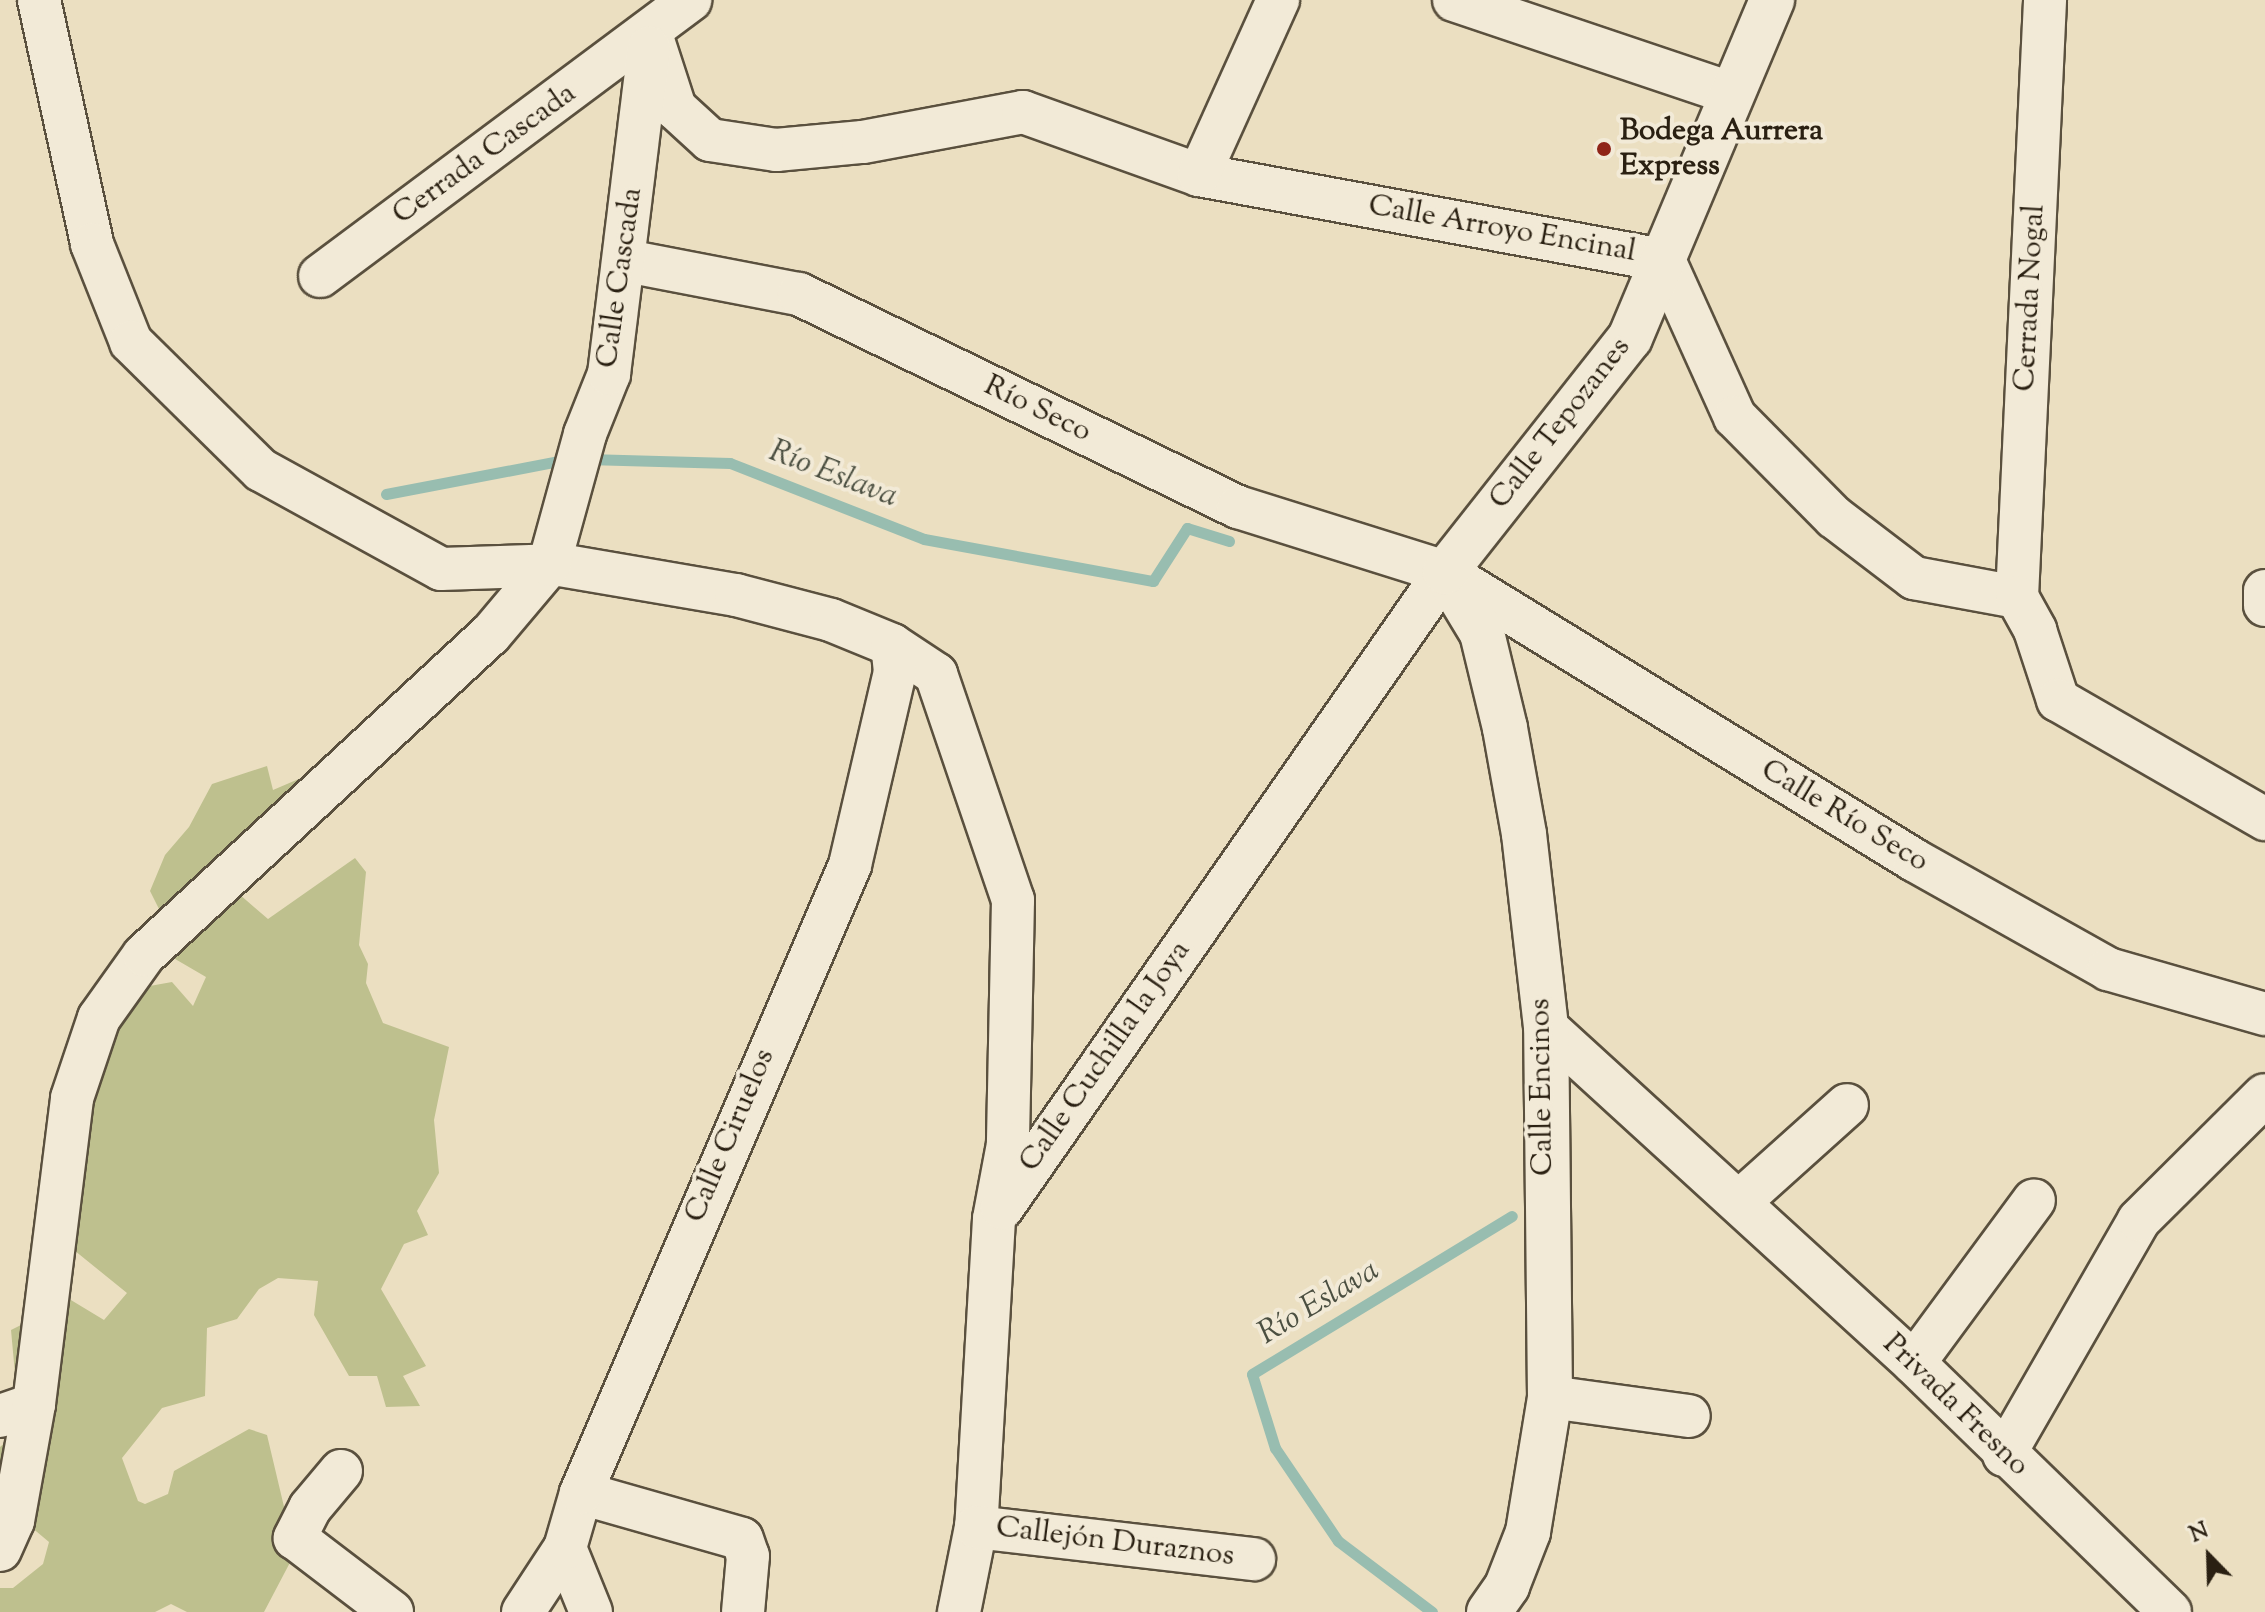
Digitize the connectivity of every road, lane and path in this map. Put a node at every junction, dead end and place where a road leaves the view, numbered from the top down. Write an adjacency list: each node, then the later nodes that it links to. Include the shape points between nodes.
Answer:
1 (39, 0): 13 (street, via 92,244 131,342 261,470 441,569)
2 (690, 0): 7 (street)
3 (1278, 0): 9 (street)
4 (1454, 0): 8 (street)
5 (1772, 0): 8 (street, Calle Tepozanes)
6 (2045, 0): 16 (street, Cerrada Nogal)
7 (651, 34): 9 (street, Calle Arroyo Encinal, via 675,108 710,140 776,150 1023,112); 11 (street, Calle Cascada); 12 (street, Cerrada Cascada)
8 (1731, 93): 10 (street, Calle Tepozanes)
9 (1199, 175): 10 (street, Calle Arroyo Encinal)
10 (1664, 260): 14 (street, Calle Tepozanes, via 1630,338); 16 (street, Calle Arroyo Encinal, via 1735,417 1834,517 1914,578)
11 (627, 261): 13 (street, Calle Cascada, via 609,374); 14 (street, Río Seco, via 799,294 1238,507)
12 (320, 276)
13 (549, 565): 18 (street, via 736,595 831,620); 29 (street, via 490,635 144,955 99,1018 72,1098)
14 (1445, 572): 20 (street, Calle Río Seco, via 1914,860 2108,969); 21 (street, Calle Encinos, via 1482,633 1505,728 1524,834); 26 (street, Calle Cuchilla la Joya)
15 (2265, 591): 17 (street)
16 (2017, 597): 19 (street, via 2035,630 2058,700)
17 (2265, 605)
18 (892, 645): 26 (street, via 936,674 1013,900 1008,1144); 33 (street, Calle Ciruelos, via 895,672 850,865)
19 (2265, 819)
20 (2265, 1014)
21 (1546, 1027): 25 (street, Privada Fresno); 28 (street, Calle Encinos)
22 (2265, 1095): 31 (street, via 2139,1220)
23 (1847, 1105): 25 (street)
24 (2034, 1200): 27 (street)
25 (1739, 1202): 27 (street, Privada Fresno)
26 (994, 1219): 34 (street)
27 (1914, 1363): 31 (street, Privada Fresno)
28 (1550, 1397): 30 (street); 38 (street, Calle Encinos, via 1528,1532)
29 (17, 1410): 36 (street, via 13,1521)
30 (1689, 1416)
31 (2004, 1455): 44 (street, Privada Fresno)
32 (341, 1471): 39 (street, via 310,1508 295,1538)
33 (581, 1493): 35 (street, Calle Ciruelos); 42 (street, via 742,1539 748,1556)
34 (976, 1527): 37 (street, Callejón Duraznos); 43 (street)
35 (565, 1548): 40 (street, Calle Ciruelos); 41 (street)
36 (0, 1550)
37 (1254, 1559)
38 (1501, 1603)
39 (392, 1612)
40 (523, 1612)
41 (591, 1612)
42 (743, 1612)
43 (959, 1612)
44 (2170, 1612)

